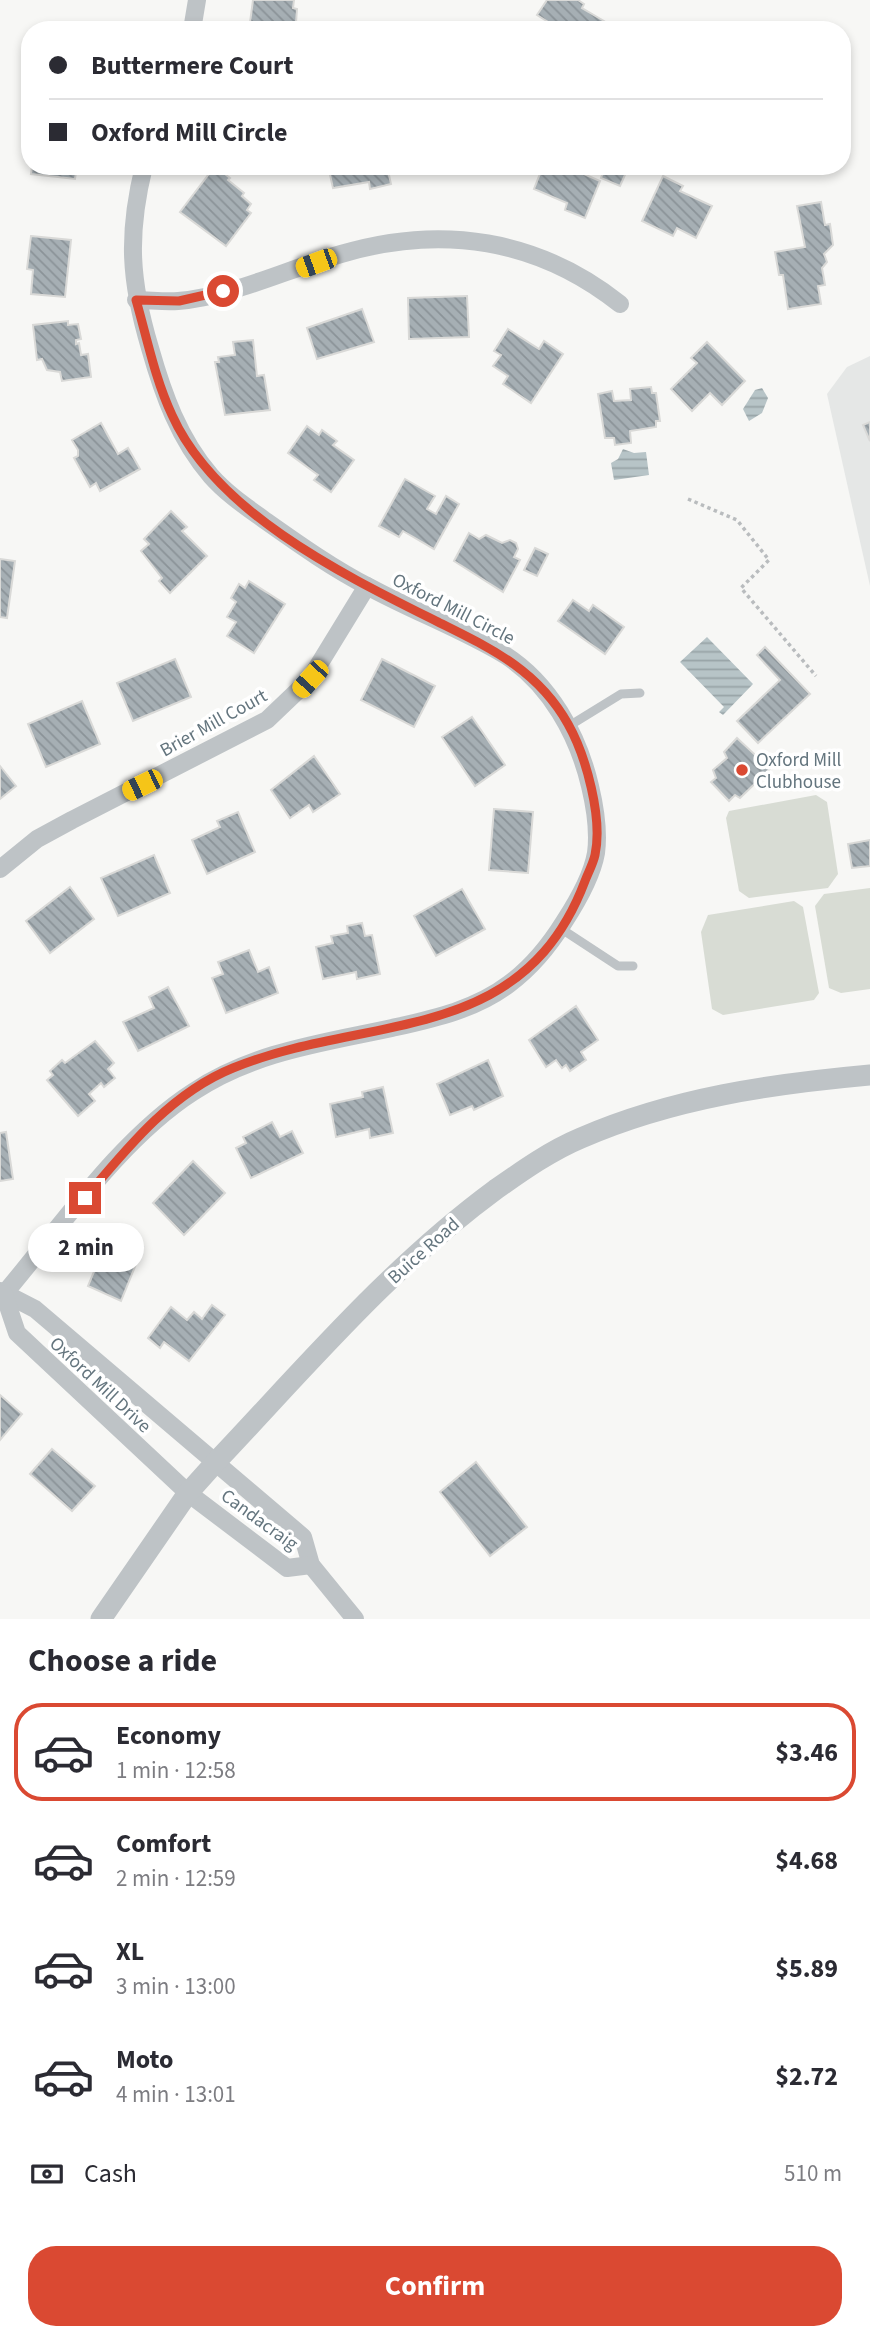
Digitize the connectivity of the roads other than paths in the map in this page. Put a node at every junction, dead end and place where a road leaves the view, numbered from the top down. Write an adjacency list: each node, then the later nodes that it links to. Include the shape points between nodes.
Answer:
1 (197, 0): 2 (street)
2 (194, 21)
3 (143, 175): 4 (street, Oxford Mill Circle, via 131,249)
4 (136, 300): 5 (street, via 191,298 267,281 340,254 396,240 464,240 516,247 592,282); 6 (street, Oxford Mill Circle, via 172,415 212,478 291,539)
5 (621, 304)
6 (367, 586): 8 (street, Oxford Mill Circle, via 507,656 537,683); 9 (street, Brier Mill Court, via 310,679 267,720 37,839)
7 (640, 693): 8 (lane, via 621,694)
8 (569, 726): 10 (street, Oxford Mill Circle, via 585,764 595,811 596,854 577,902)
9 (0, 869)
10 (560, 928): 11 (lane, via 618,966); 13 (street, Oxford Mill Circle, via 536,961 478,1003 435,1019 278,1052 230,1069 191,1093 134,1140)
11 (633, 966)
12 (870, 1075): 14 (street, Buice Road, via 712,1096 579,1138 525,1169 439,1233 386,1283)
13 (2, 1293): 14 (street, Oxford Mill Drive, via 35,1309); 15 (street, Oxford Mill Drive, via 17,1333)
14 (214, 1464): 15 (street, Buice Road); 16 (street, Candacraig, via 303,1537)
15 (188, 1493): 16 (street, Candacraig, via 287,1569); 17 (street, Buice Road)
16 (311, 1564): 18 (street, Candacraig)
17 (101, 1619)
18 (355, 1619)

